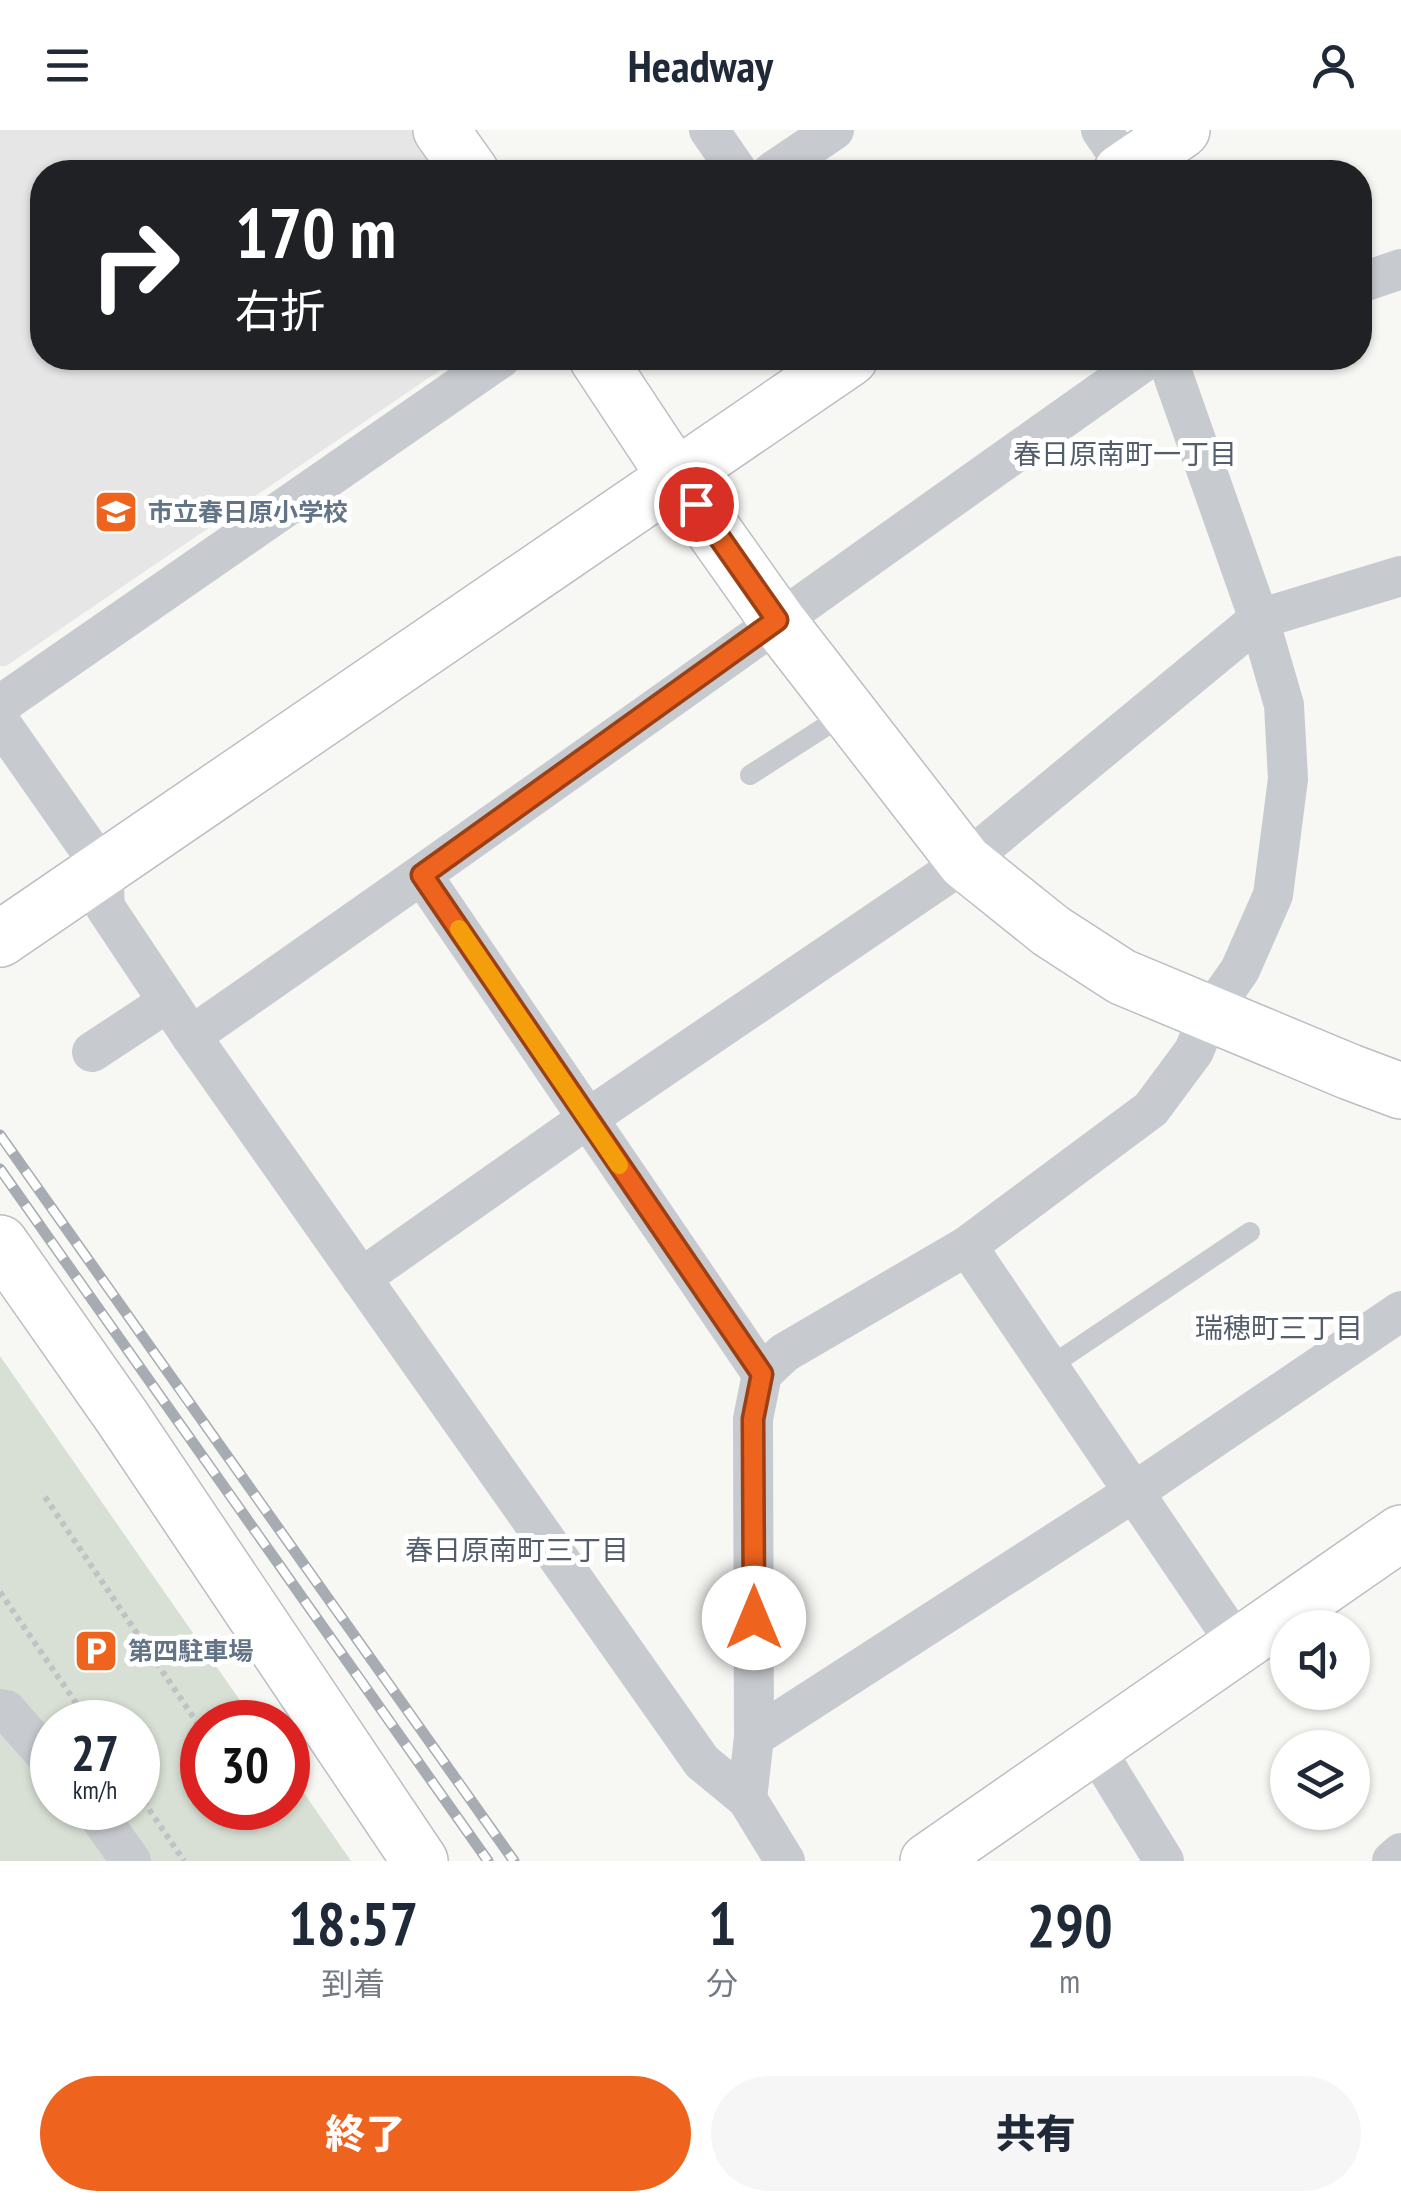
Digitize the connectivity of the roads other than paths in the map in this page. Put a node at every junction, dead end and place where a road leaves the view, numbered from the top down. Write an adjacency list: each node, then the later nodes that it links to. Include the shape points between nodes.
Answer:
1 (441, 130): 6 (street)
2 (709, 130): 7 (street)
3 (834, 130): 8 (street)
4 (1182, 130): 5 (street)
5 (1117, 157)
6 (462, 160)
7 (730, 160)
8 (790, 160)
9 (1401, 269): 10 (street)
10 (1372, 279)
11 (483, 370): 20 (street)
12 (605, 370): 16 (street)
13 (832, 370): 16 (street)
14 (1133, 370): 18 (street)
15 (1171, 370): 19 (street)
16 (676, 476): 18 (street); 25 (street)
17 (1401, 576): 19 (street)
18 (777, 620): 21 (street); 26 (street)
19 (1258, 620): 24 (street); 29 (street, via 1284,704 1288,779 1273,895 1240,970)
20 (0, 705)
21 (847, 713): 23 (lane); 24 (street)
22 (0, 722): 25 (street)
23 (750, 775)
24 (966, 862): 29 (street, via 1051,931 1122,977); 33 (street)
25 (102, 871): 27 (street); 28 (street, via 105,908)
26 (422, 875): 30 (street); 33 (street)
27 (0, 939)
28 (168, 1002): 30 (street); 31 (street)
29 (1209, 1014): 32 (street); 36 (street, via 1194,1051 1151,1109)
30 (191, 1036): 37 (street)
31 (92, 1052)
32 (1401, 1091)
33 (587, 1119): 37 (street); 40 (street)
34 (1250, 1232): 39 (lane)
35 (0, 1243): 52 (street)
36 (967, 1246): 39 (street); 40 (street, via 784,1353)
37 (361, 1278): 48 (street, via 702,1762)
38 (1401, 1311): 41 (street)
39 (1049, 1367): 41 (street)
40 (762, 1374): 46 (street, via 753,1419)
41 (1134, 1492): 43 (street); 46 (street)
42 (1401, 1533): 43 (street)
43 (1238, 1646): 47 (street)
44 (0, 1710): 45 (street)
45 (30, 1737)
46 (754, 1737): 48 (street)
47 (1094, 1747): 54 (street); 55 (street)
48 (747, 1799): 53 (street)
49 (109, 1830): 51 (street)
50 (1401, 1853): 56 (street)
51 (131, 1861)
52 (420, 1861)
53 (784, 1861)
54 (928, 1861)
55 (1164, 1861)
56 (1392, 1861)

